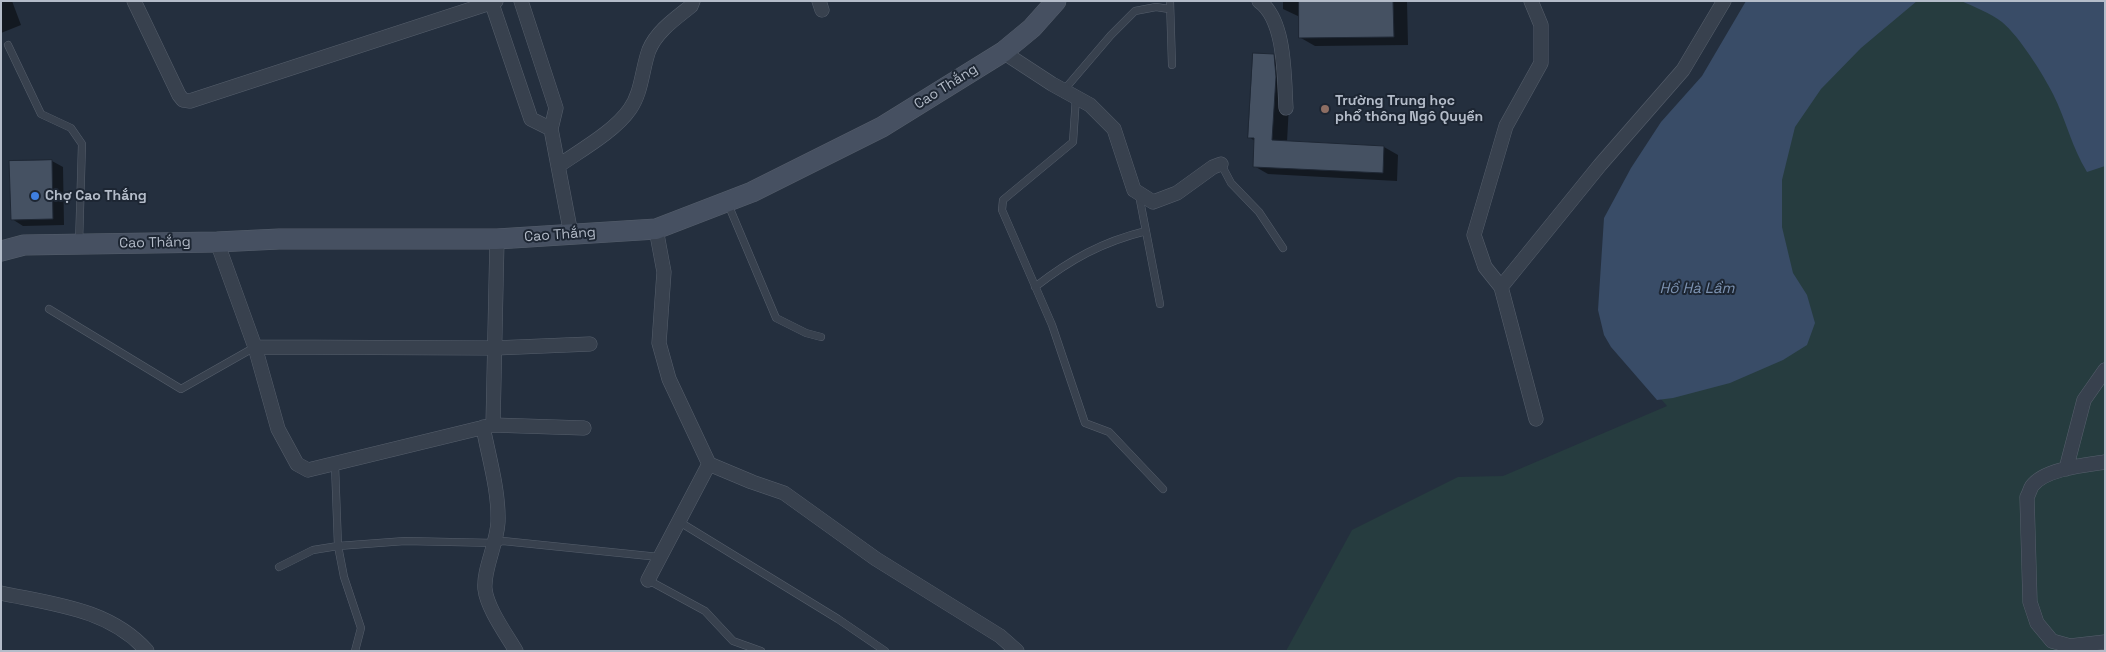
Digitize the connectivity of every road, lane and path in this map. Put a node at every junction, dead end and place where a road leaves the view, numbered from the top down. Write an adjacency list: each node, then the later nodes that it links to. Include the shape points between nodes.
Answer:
1 (134, 1): 8 (street, via 179,95 190,102)
2 (521, 1): 15 (street, via 556,108)
3 (692, 1): 17 (street, via 691,6 655,40 632,107 622,120)
4 (1056, 1): 11 (main road, Cao Thắng, via 1032,28)
5 (1259, 1): 14 (street, via 1277,28 1284,58)
6 (1530, 1): 29 (street, via 1541,25 1541,63 1506,126 1474,235 1485,267)
7 (1724, 1): 29 (street, via 1683,70 1600,165)
8 (493, 2): 15 (street, via 531,119)
9 (1169, 5): 12 (lane); 13 (lane, via 1135,11 1111,35)
10 (8, 46): 25 (lane, via 41,114 71,128 82,144)
11 (1003, 52): 13 (street); 19 (main road, Cao Thắng, via 882,127 752,192)
12 (1172, 65)
13 (1070, 94): 18 (street, via 1090,105 1114,129); 28 (lane, via 1072,142 1003,200 1002,210)
14 (1286, 108)
15 (551, 130): 17 (street)
16 (1221, 164): 18 (street, via 1213,166 1177,193 1153,202); 26 (lane, via 1231,183 1259,212)
17 (558, 166): 22 (street)
18 (1138, 194): 21 (lane)
19 (727, 201): 20 (main road, Cao Thắng); 32 (lane, via 776,318)
20 (656, 229): 22 (main road, Cao Thắng); 41 (street, via 664,272 659,343 669,379)
21 (1146, 231): 28 (lane, via 1094,248 1061,266); 30 (lane)
22 (572, 234): 23 (main road, Cao Thắng)
23 (497, 239): 24 (main road, Cao Thắng); 35 (street)
24 (217, 242): 25 (main road, Cao Thắng); 34 (street)
25 (79, 244): 27 (main road, Cao Thắng, via 24,245)
26 (1283, 248)
27 (1, 251)
28 (1035, 287): 44 (lane, via 1052,325 1085,423 1109,432)
29 (1501, 287): 37 (street)
30 (1160, 304)
31 (49, 309): 34 (lane, via 181,389)
32 (821, 337)
33 (590, 344): 35 (street)
34 (255, 346): 35 (street); 42 (street, via 278,429 297,464 308,470)
35 (495, 348): 38 (street)
36 (2105, 370): 43 (street, via 2084,400)
37 (1536, 419)
38 (488, 426): 39 (street); 42 (street); 46 (street, via 497,501)
39 (584, 428)
40 (2105, 462): 43 (street)
41 (709, 464): 45 (street); 58 (street, via 784,493 876,559 1000,636)
42 (334, 465): 47 (lane)
43 (2066, 469): 52 (street, via 2041,478 2027,497 2030,602 2037,623 2052,641 2070,646)
44 (1163, 489)
45 (678, 521): 48 (street); 57 (lane)
46 (496, 543): 47 (lane, via 405,541); 48 (lane, via 503,541); 55 (street, via 485,577 487,600)
47 (338, 546): 49 (lane, via 312,550); 54 (lane, via 344,577 361,628)
48 (660, 557): 50 (street)
49 (280, 566)
50 (648, 580): 56 (lane, via 704,611 733,641)
51 (1, 593): 53 (street, via 86,611 116,625)
52 (2105, 642)
53 (147, 651)
54 (355, 651)
55 (516, 651)
56 (761, 651)
57 (885, 651)
58 (1017, 651)

